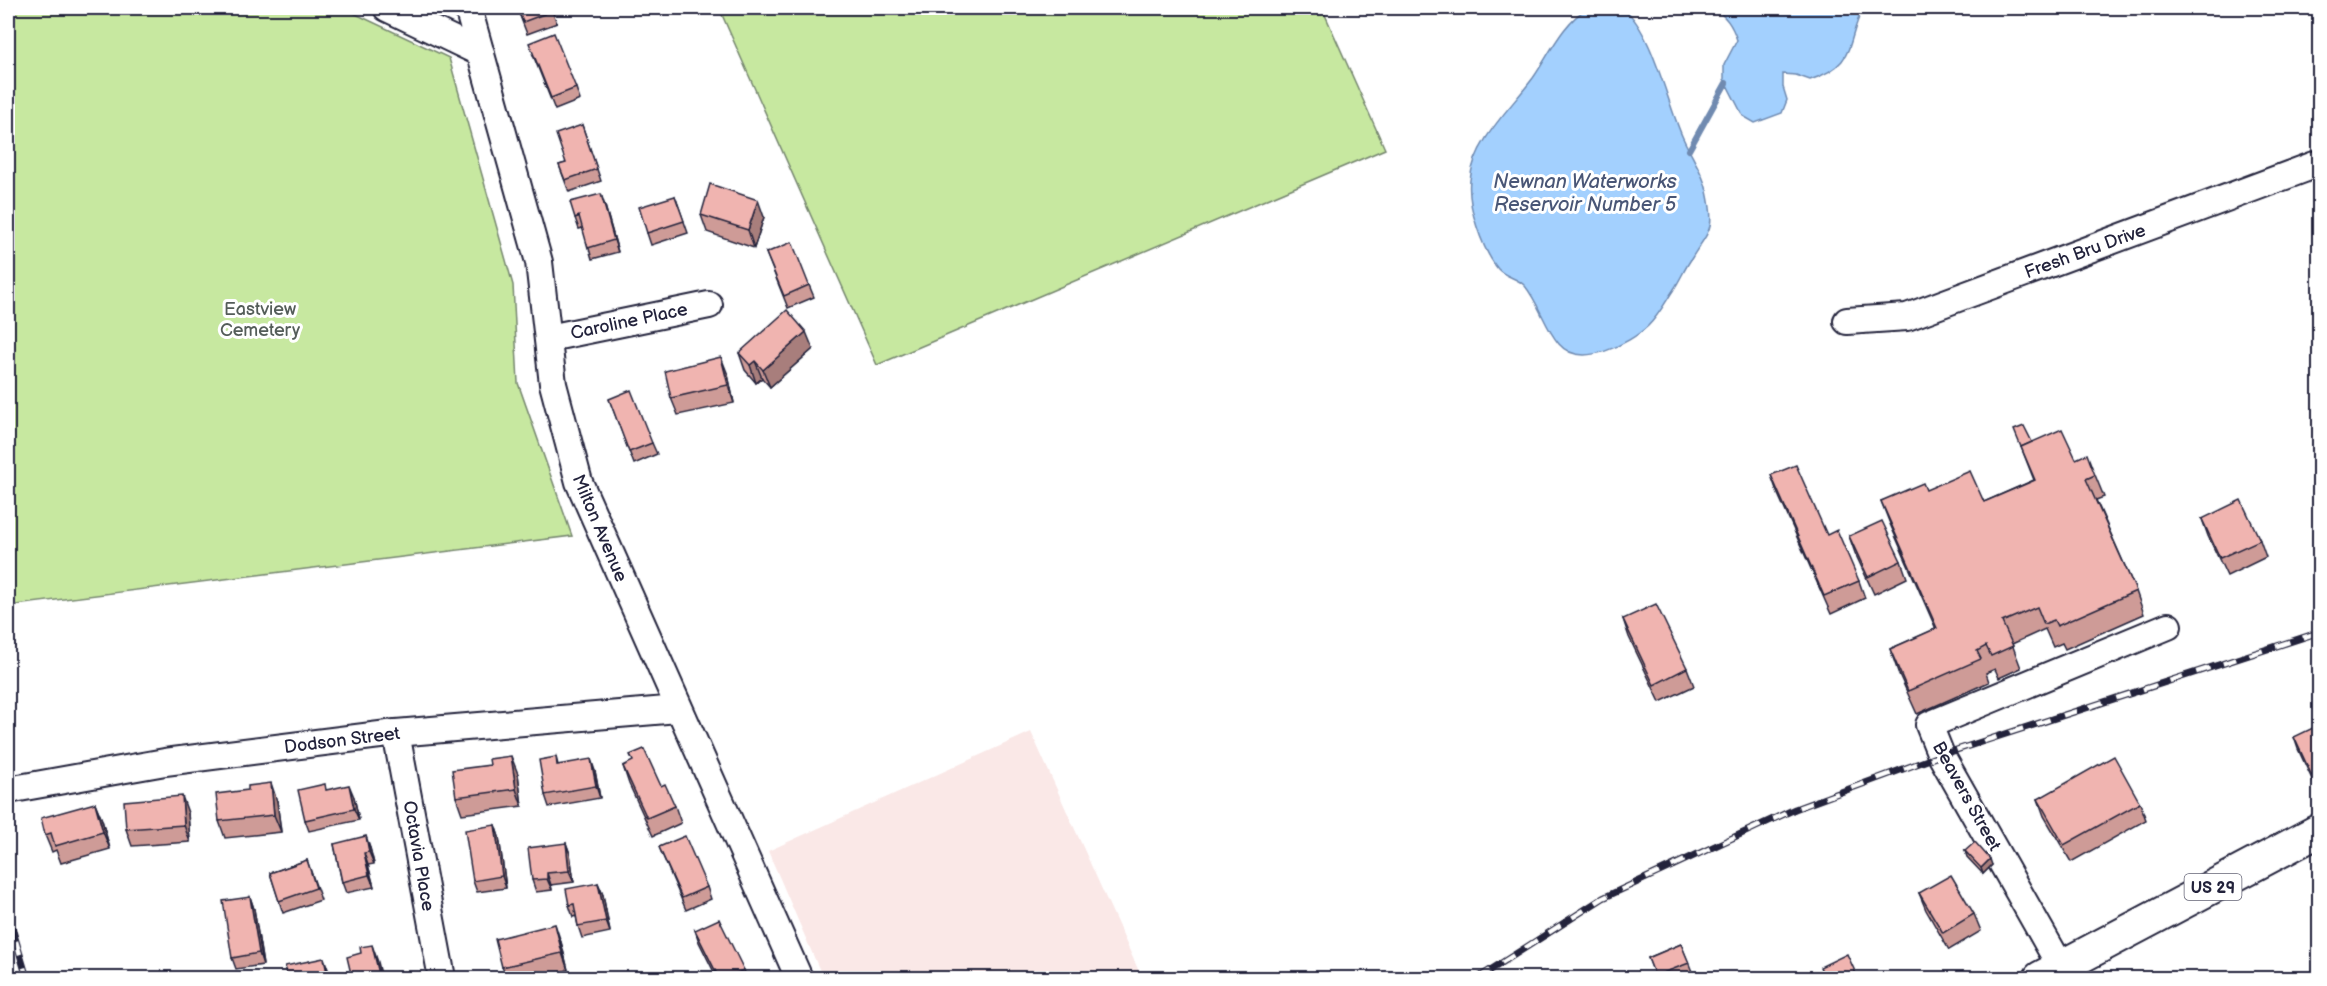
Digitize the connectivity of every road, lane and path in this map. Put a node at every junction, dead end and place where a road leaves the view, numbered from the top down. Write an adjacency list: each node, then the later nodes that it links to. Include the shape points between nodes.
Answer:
1 (387, 8): 3 (street)
2 (468, 8): 3 (street, Milton Avenue)
3 (481, 53): 7 (street, Milton Avenue, via 539,262)
4 (2319, 163): 6 (street, Fresh Bru Drive, via 1907,317)
5 (709, 305): 7 (street, Caroline Place)
6 (1847, 321)
7 (549, 338): 9 (street, Milton Avenue, via 553,384 579,482)
8 (2168, 626): 13 (street, Beavers Street, via 1929,725)
9 (678, 709): 10 (street, Dodson Street); 15 (street, Milton Avenue)
10 (396, 733): 11 (street, Dodson Street, via 165,762); 14 (street, Octavia Place)
11 (8, 790)
12 (2319, 830): 13 (main road, US 29)
13 (2050, 973)
14 (442, 978)
15 (799, 978)

